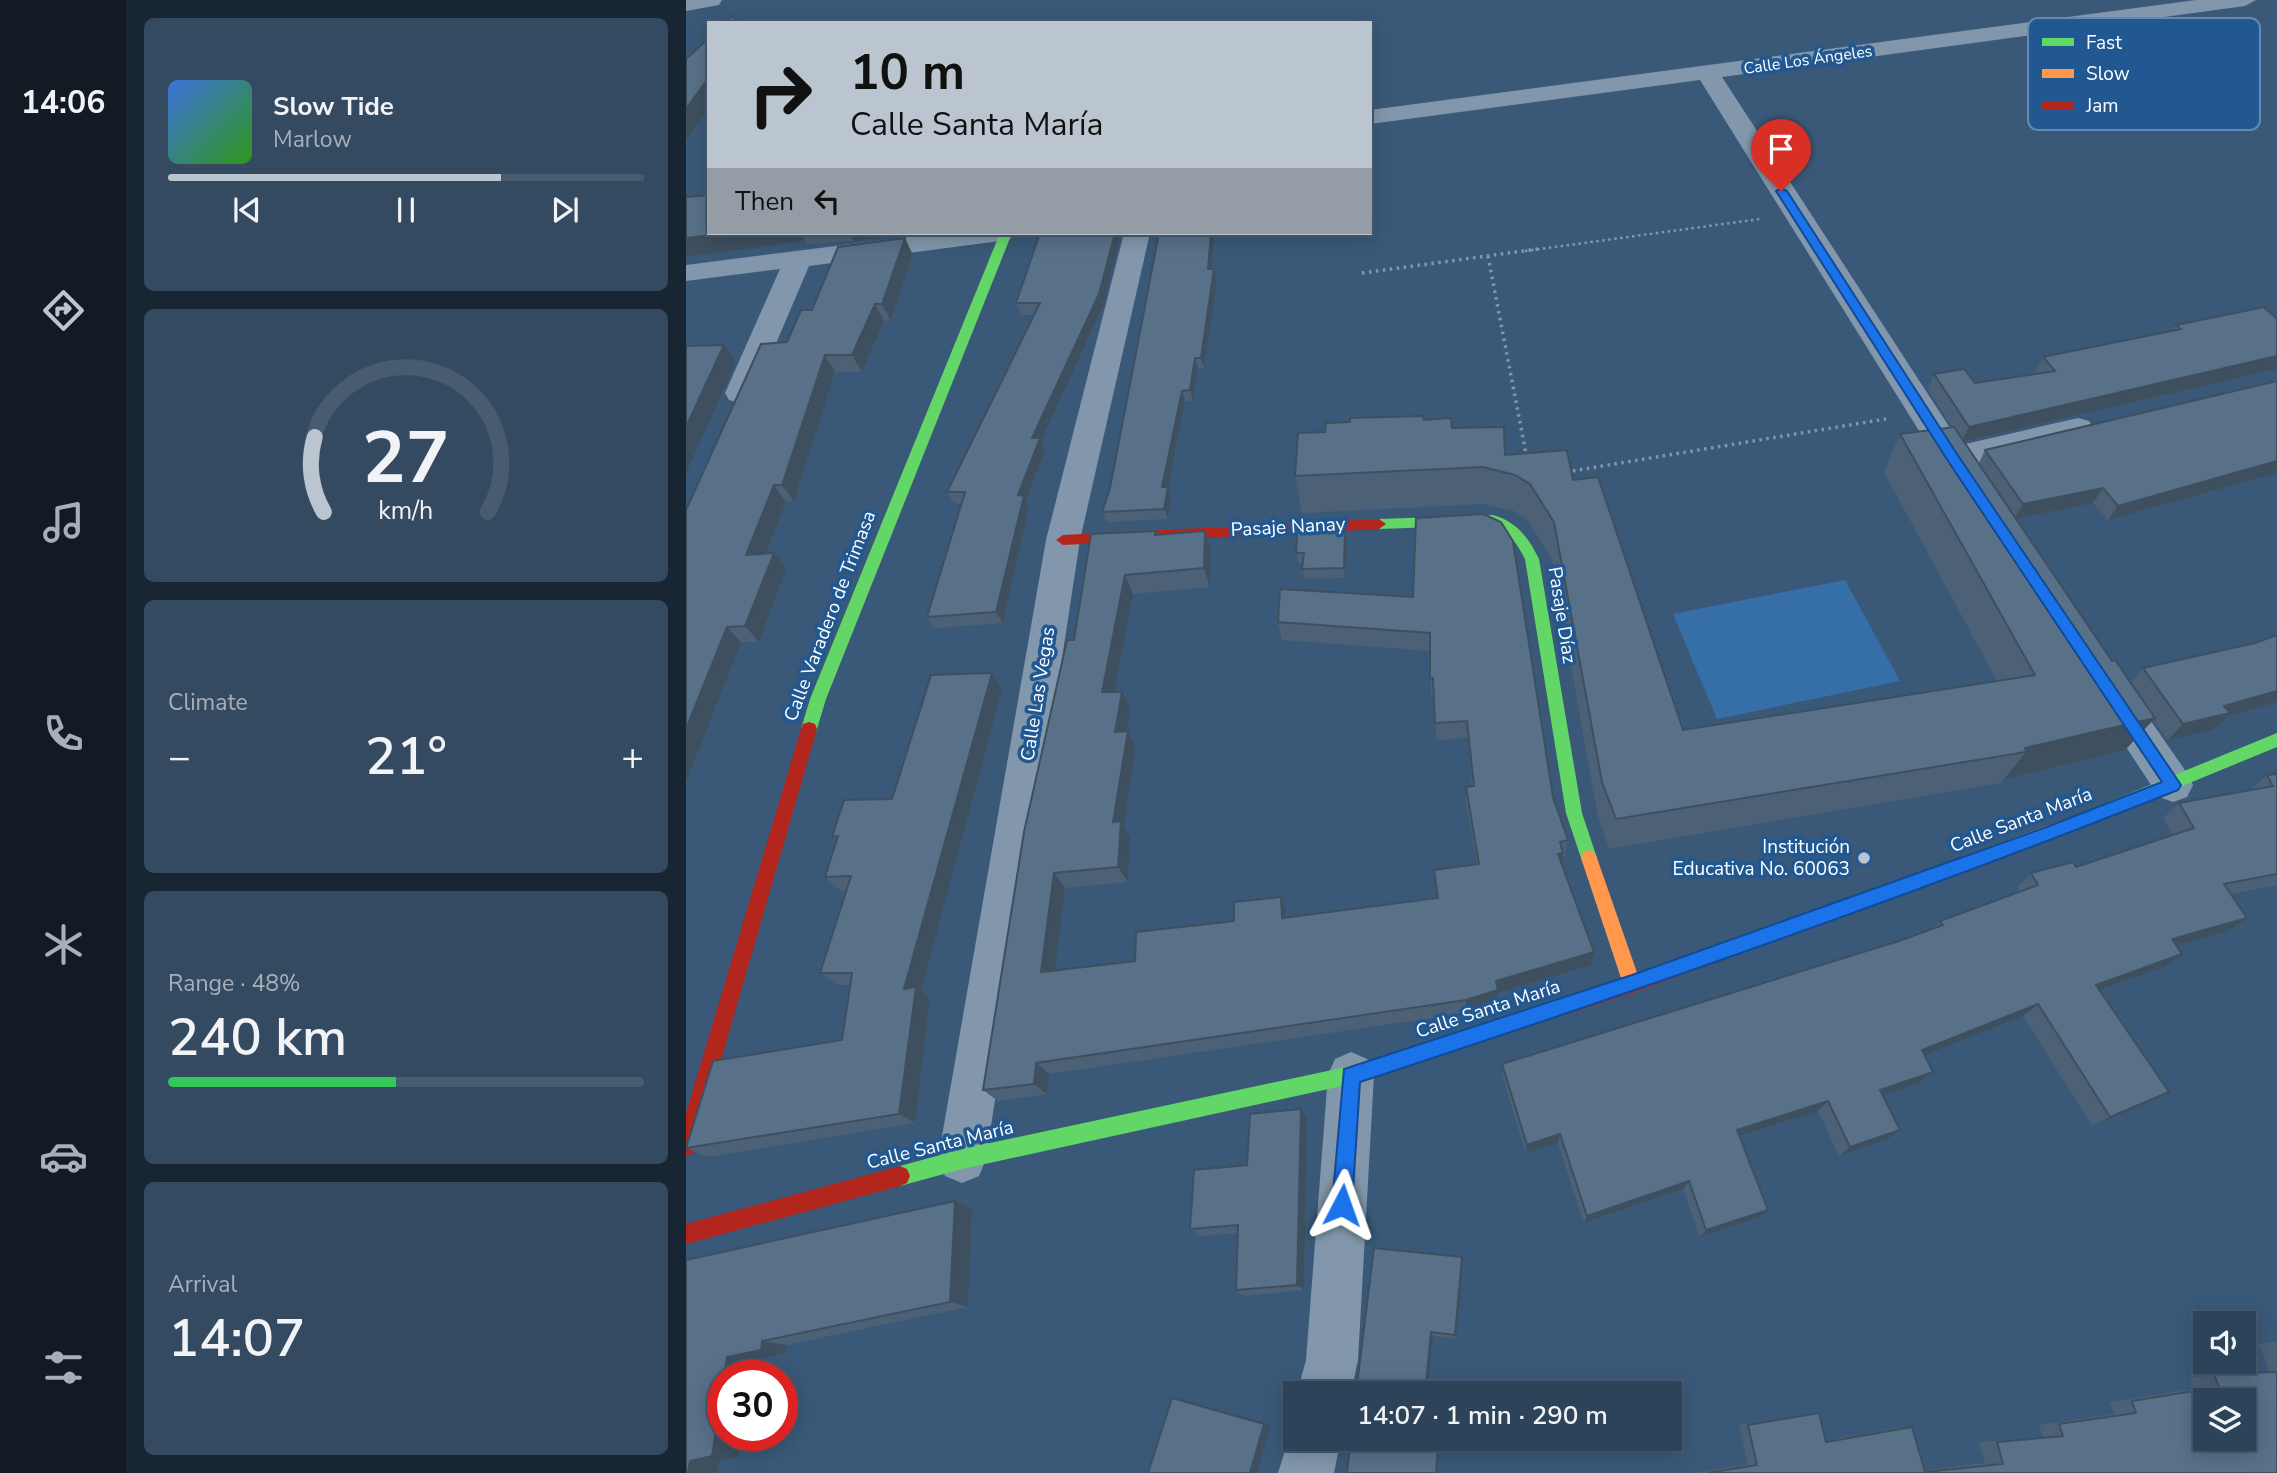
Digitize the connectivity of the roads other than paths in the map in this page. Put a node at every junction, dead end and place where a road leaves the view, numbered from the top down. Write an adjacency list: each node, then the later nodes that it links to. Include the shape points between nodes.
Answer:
1 (711, 0): 3 (street)
2 (2245, 0): 4 (street, Calle Los Ángeles)
3 (686, 4)
4 (2114, 18)
5 (2028, 30): 6 (street, Calle Los Ángeles)
6 (1708, 74): 7 (street, Calle Los Ángeles); 15 (street)
7 (1372, 117)
8 (984, 235): 11 (street)
9 (1005, 235): 24 (street, Calle Varadero de Trimasa, via 818,699)
10 (1137, 235): 18 (street, Calle Las Vegas)
11 (798, 259): 12 (street); 13 (street)
12 (686, 273)
13 (729, 419)
14 (2106, 422): 15 (street)
15 (1952, 457): 16 (street)
16 (1978, 495)
17 (1511, 525): 18 (street, Pasaje Nanay, via 1483,519); 22 (street, Pasaje Díaz, via 1532,559 1574,813)
18 (1063, 540): 25 (street, Calle Las Vegas)
19 (2095, 669): 21 (street)
20 (2277, 740): 21 (street, Calle Santa María)
21 (2173, 785): 22 (street, Calle Santa María)
22 (1632, 984): 23 (street, Calle Santa María)
23 (1351, 1075): 25 (street, Calle Santa María); 27 (street)
24 (686, 1146)
25 (962, 1159): 26 (street, Calle Santa María)
26 (686, 1234)
27 (1327, 1381)
28 (1311, 1451): 29 (street)
29 (1306, 1473)

